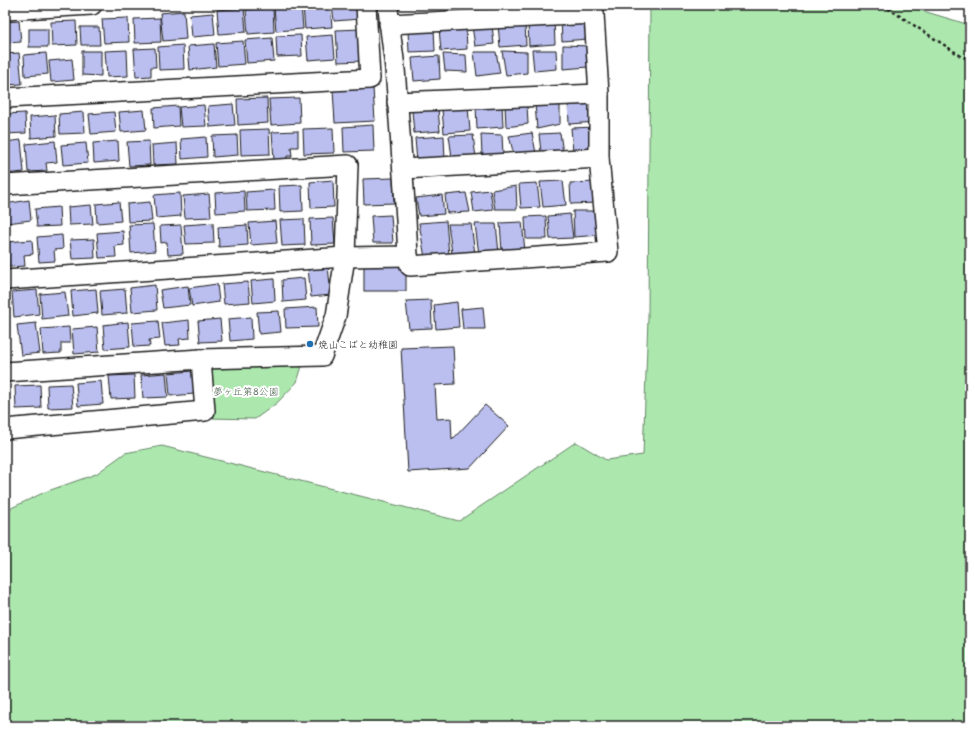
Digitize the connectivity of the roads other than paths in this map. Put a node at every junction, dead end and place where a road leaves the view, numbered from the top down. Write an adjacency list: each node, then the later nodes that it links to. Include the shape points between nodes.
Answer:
1 (92, 5): 4 (street)
2 (366, 5): 8 (street, via 370,80)
3 (388, 5): 6 (street)
4 (5, 10)
5 (593, 10): 6 (street); 7 (street)
6 (389, 24): 9 (street)
7 (599, 94): 9 (street); 10 (street)
8 (5, 98)
9 (397, 102): 11 (street)
10 (600, 158): 11 (street); 13 (street, via 608,252 410,266)
11 (403, 169): 13 (street)
12 (5, 185): 14 (street, via 348,165)
13 (408, 256): 14 (street)
14 (345, 257): 15 (street); 16 (street, via 336,316 322,356)
15 (5, 280)
16 (201, 359): 17 (street); 18 (street, via 205,411)
17 (5, 372)
18 (5, 429)

